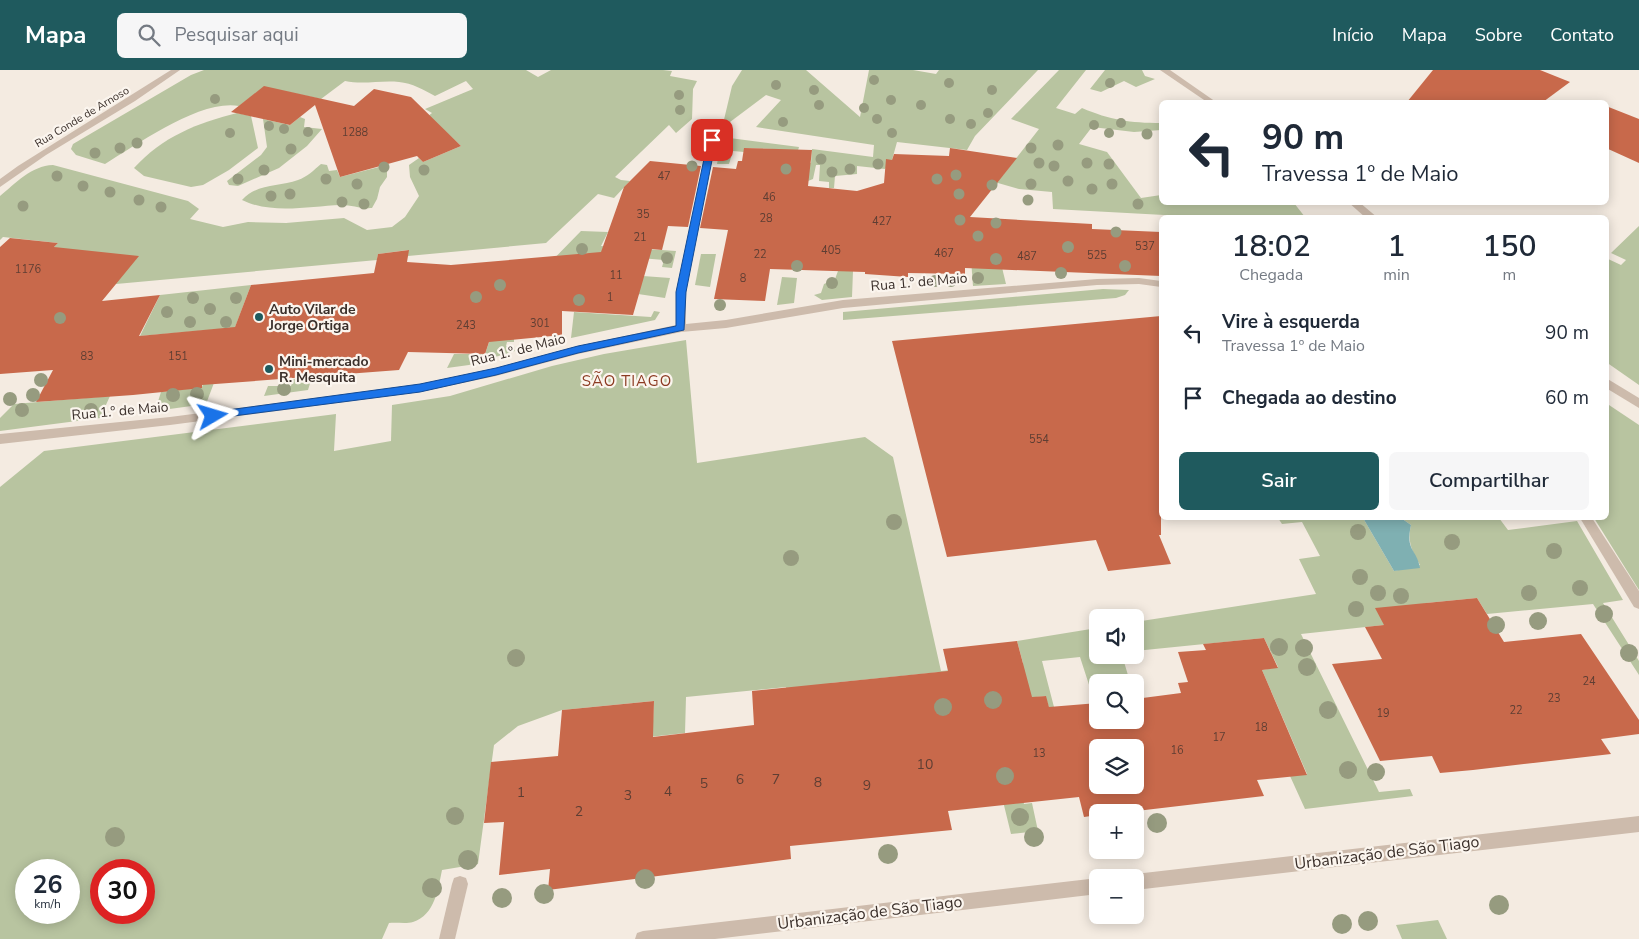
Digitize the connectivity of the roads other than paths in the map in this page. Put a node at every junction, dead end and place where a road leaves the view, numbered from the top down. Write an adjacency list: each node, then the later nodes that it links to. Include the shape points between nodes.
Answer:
1 (176, 70): 5 (street, Rua Conde de Arnoso, via 147,91 61,140)
2 (1164, 70): 3 (street)
3 (1209, 100)
4 (712, 140): 9 (street, via 681,292)
5 (0, 184)
6 (1356, 205): 7 (street)
7 (1370, 215)
8 (1159, 284): 9 (street, Rua 1.º de Maio, via 1097,282 842,304 726,324)
9 (681, 328): 12 (street, Rua 1.º de Maio, via 420,388 170,421)
10 (1609, 384): 11 (street)
11 (1639, 404)
12 (0, 439)
13 (1587, 520): 14 (street)
14 (1639, 603)
15 (1639, 824): 16 (street, Urbanização de São Tiago)
16 (1144, 881)
17 (460, 884): 19 (street)
18 (1089, 887): 20 (street, Urbanização de São Tiago)
19 (447, 939)
20 (643, 939)

